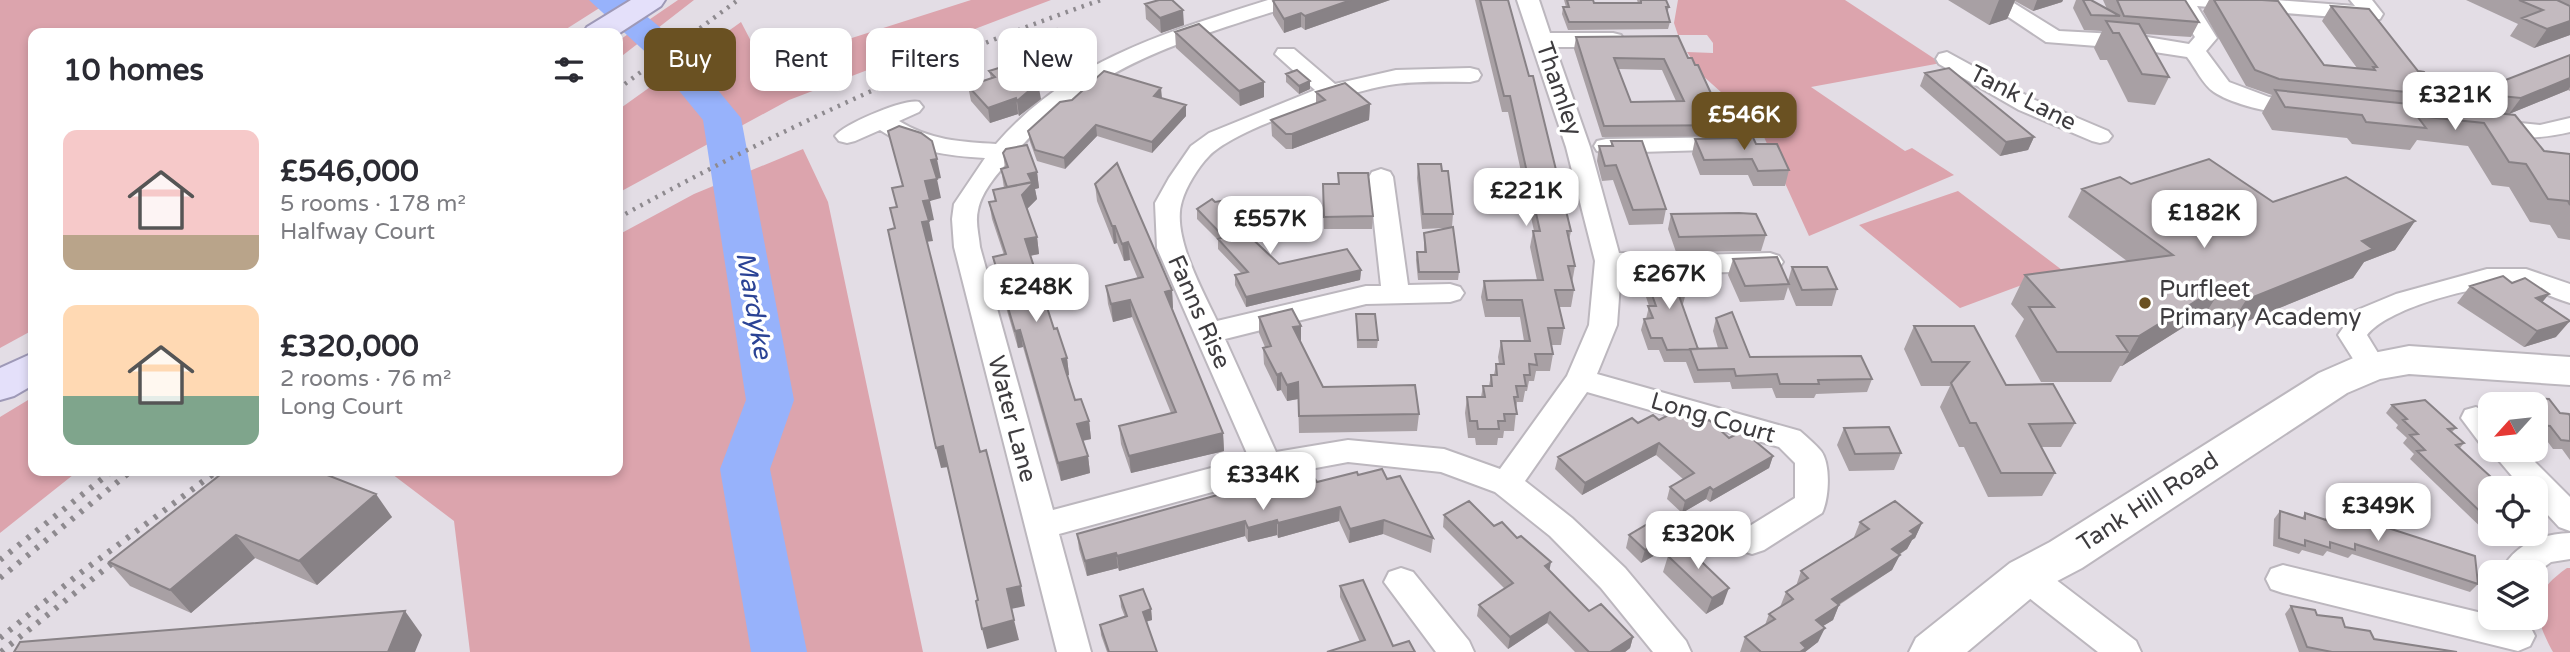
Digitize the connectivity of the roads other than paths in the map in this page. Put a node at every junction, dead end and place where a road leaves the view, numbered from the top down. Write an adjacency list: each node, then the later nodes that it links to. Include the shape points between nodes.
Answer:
1 (651, 0): 8 (main road)
2 (1290, 0): 25 (street, Water Lane, via 1122,57 1038,111)
3 (1528, 0): 10 (street, Thamley)
4 (1994, 0): 11 (street, via 2054,37)
5 (2182, 0): 11 (street, via 2206,38)
6 (2196, 0): 7 (street, via 2372,14)
7 (2361, 0)
8 (606, 28)
9 (1631, 39): 10 (street)
10 (1542, 40): 24 (street, Thamley)
11 (2194, 51): 17 (street, via 2221,87 2265,104)
12 (1286, 54): 15 (street)
13 (1947, 59): 22 (street, Tank Lane, via 2027,105)
14 (1470, 75): 15 (street, Fanns Rise, via 1396,77)
15 (1331, 92): 32 (street, Fanns Rise, via 1217,138 1200,151 1172,194 1168,203 1170,248)
16 (911, 107): 18 (street)
17 (2331, 111)
18 (880, 120): 21 (street); 25 (street, via 906,138 933,147)
19 (2464, 125): 20 (street, via 2540,132)
20 (2570, 125)
21 (847, 136)
22 (2100, 136)
23 (1732, 144): 24 (street)
24 (1578, 147): 27 (street, Thamley)
25 (1002, 152): 42 (street, Water Lane, via 965,209 967,247)
26 (1381, 177): 30 (street)
27 (1608, 261): 28 (street); 36 (street, Thamley, via 1603,325)
28 (1776, 262)
29 (1450, 293): 30 (street)
30 (1396, 294): 32 (street, via 1366,295)
31 (2570, 295): 33 (street, via 2526,278 2487,278 2406,300 2365,318 2353,335)
32 (1208, 333): 39 (street, Fanns Rise)
33 (2372, 366): 35 (street, Tank Hill Road, via 2409,360); 46 (street, Tank Hill Road, via 2333,383 2066,555)
34 (28, 370): 37 (main road)
35 (2570, 371)
36 (1580, 380): 40 (street, Thamley); 43 (street, Long Court, via 1788,439 1810,459 1811,503)
37 (0, 387)
38 (2516, 462): 41 (street)
39 (1267, 465): 40 (street, via 1348,451 1444,460); 42 (street)
40 (1506, 484): 52 (street, via 1561,527 1613,578)
41 (2570, 518)
42 (1041, 526): 50 (street, Water Lane)
43 (1752, 541)
44 (2570, 546): 45 (street, via 2540,551)
45 (2526, 560)
46 (2026, 576): 53 (street, Tank Hill Road); 54 (street)
47 (2283, 579): 49 (street)
48 (1401, 582): 51 (street)
49 (2519, 635)
50 (1074, 652)
51 (1457, 652)
52 (1674, 652)
53 (1933, 652)
54 (2124, 652)

